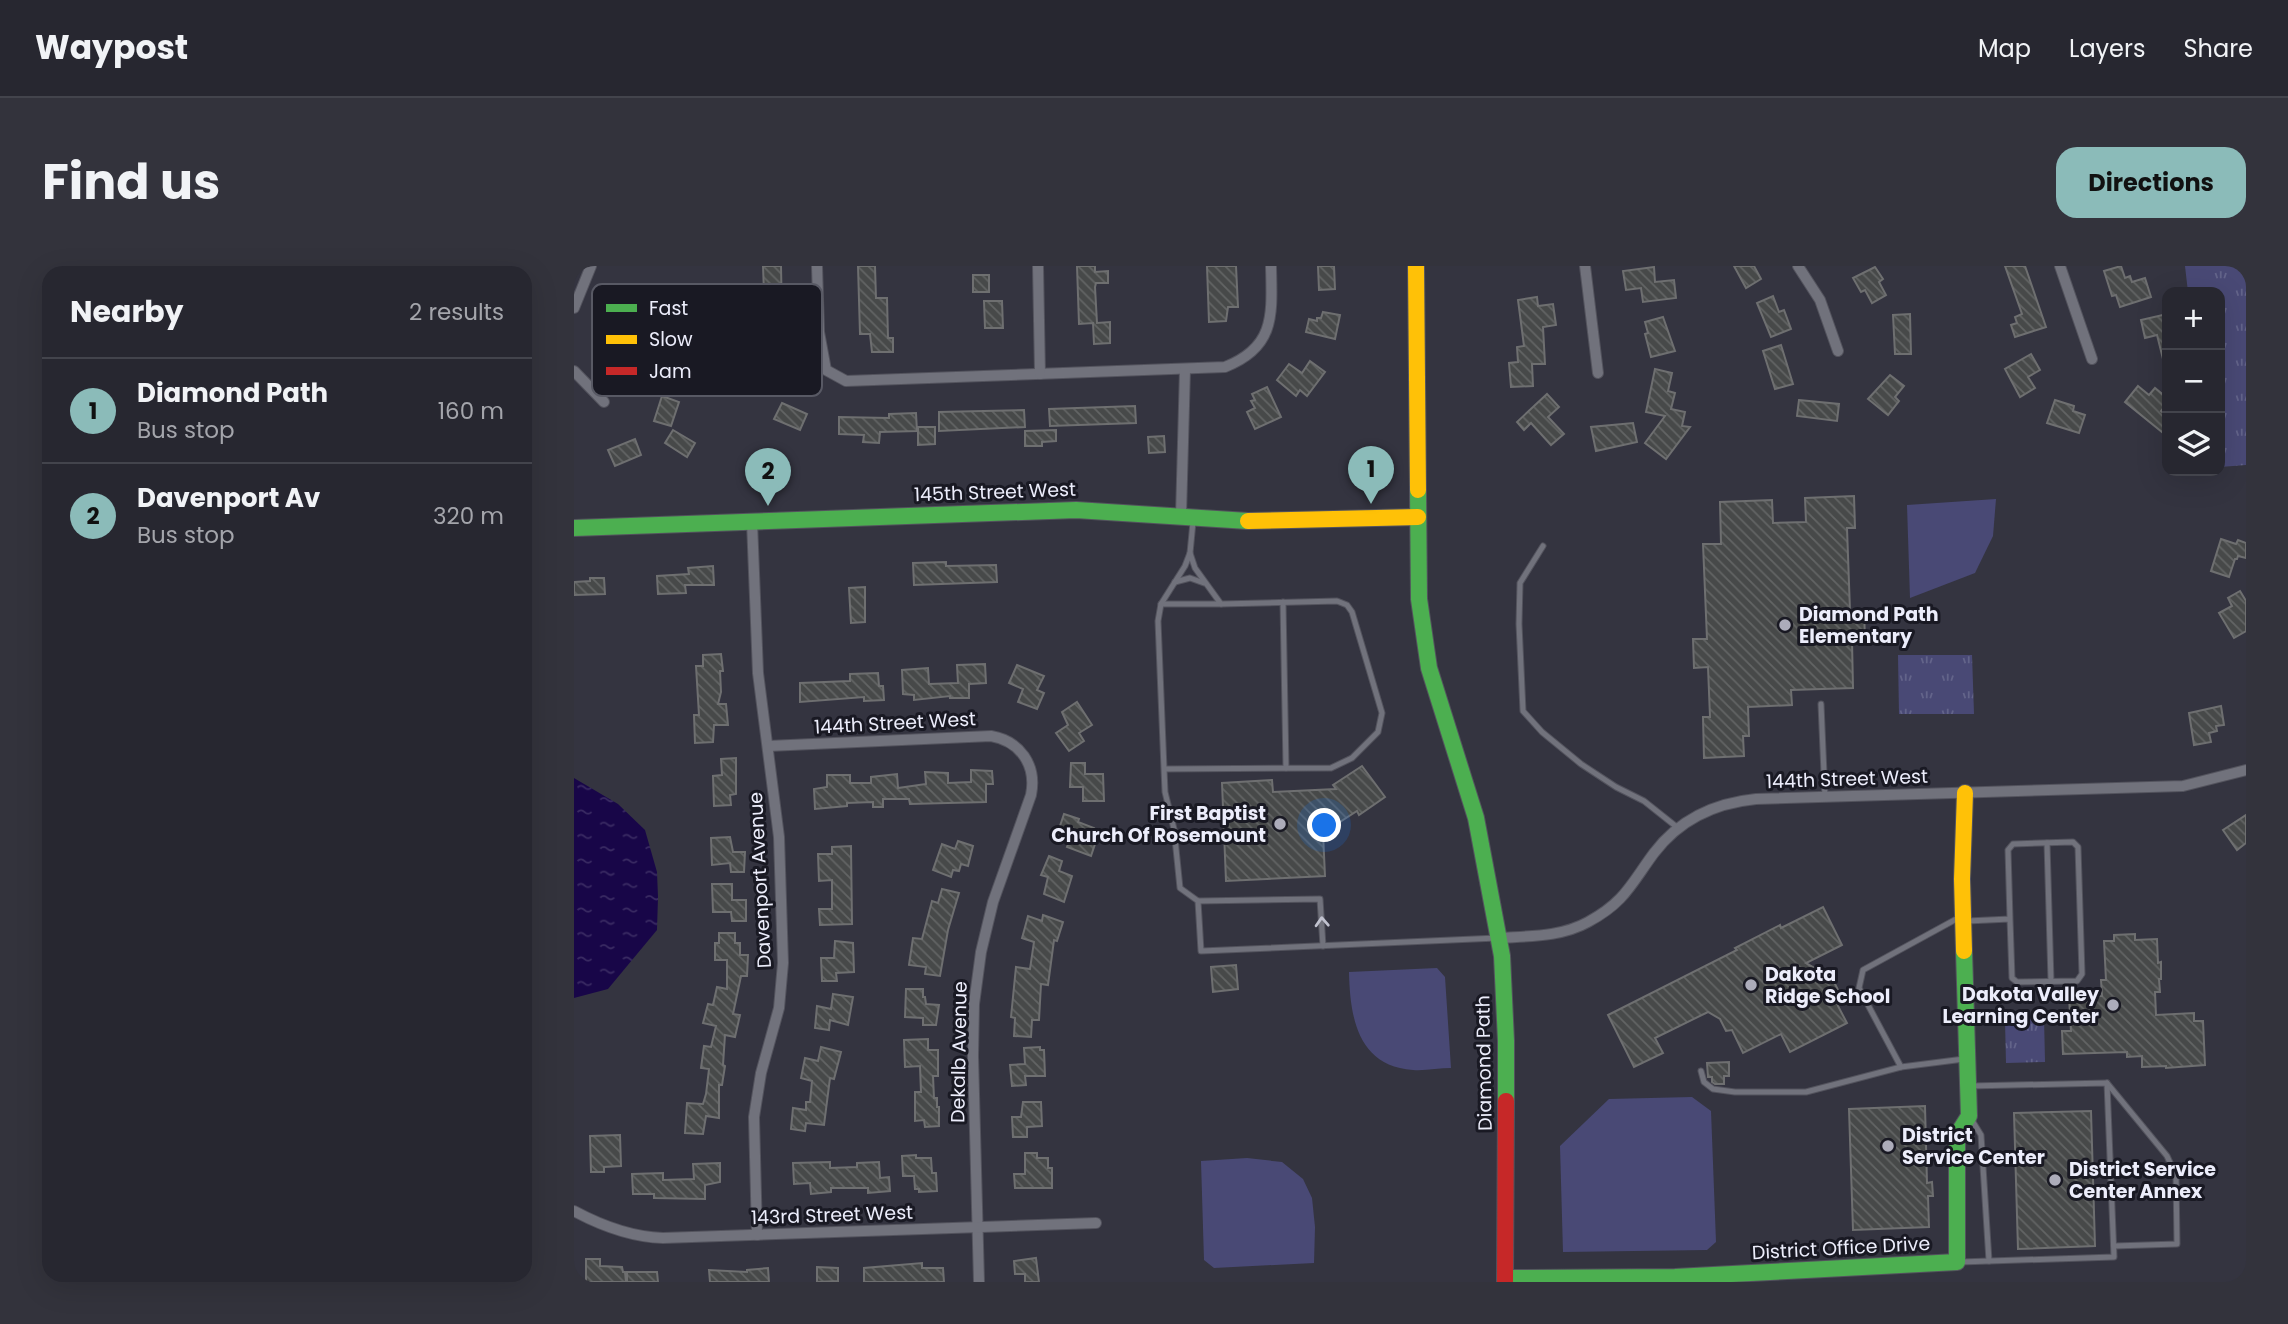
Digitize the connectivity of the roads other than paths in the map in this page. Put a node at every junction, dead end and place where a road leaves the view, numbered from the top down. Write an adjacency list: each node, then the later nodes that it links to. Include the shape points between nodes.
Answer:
1 (592, 266): 10 (street)
2 (817, 266): 9 (street)
3 (1038, 266): 17 (street)
4 (1271, 266): 14 (street, via 1271,317 1256,349 1225,367)
5 (1416, 266): 22 (street, Diamond Path)
6 (1585, 266): 16 (street)
7 (1798, 266): 12 (street, via 1820,300)
8 (2060, 266): 13 (street)
9 (818, 284)
10 (574, 308)
11 (822, 348): 17 (street, via 826,370 846,381)
12 (1838, 351)
13 (2092, 359)
14 (1185, 369): 17 (street); 21 (street)
15 (574, 371): 18 (street)
16 (1598, 373)
17 (1040, 374)
18 (592, 389)
19 (599, 396): 20 (street)
20 (604, 401)
21 (1187, 516): 22 (street, 145th Street West, via 1256,522); 23 (street, 145th Street West, via 1076,510); 26 (lane)
22 (1418, 517): 45 (street, Diamond Path, via 1419,599 1429,668 1476,818)
23 (752, 522): 24 (street, 145th Street West); 33 (street, Davenport Avenue, via 758,673)
24 (574, 528)
25 (1543, 546): 40 (lane, via 1520,583 1523,711 1581,764 1644,801)
26 (1190, 553): 27 (lane); 28 (lane)
27 (1175, 582): 28 (lane, via 1189,578); 30 (lane)
28 (1204, 583): 31 (lane)
29 (1283, 602): 31 (lane); 35 (lane); 35 (lane, via 1337,601 1347,605 1382,713 1378,732 1352,758 1331,768)
30 (1161, 604): 31 (lane); 36 (lane)
31 (1221, 604)
32 (1821, 704): 39 (lane)
33 (768, 746): 34 (street, 144th Street West, via 990,736); 57 (street, Davenport Avenue, via 779,837 782,985 754,1117)
34 (1020, 750): 56 (street, Dekalb Avenue, via 1030,768 1032,789 993,902 974,1004)
35 (1286, 768): 36 (lane)
36 (1164, 769): 42 (lane, via 1180,888)
37 (2246, 770): 38 (street, 144th Street West, via 2183,786)
38 (1965, 793): 39 (street, 144th Street West); 43 (street, District Office Drive)
39 (1825, 797): 40 (street, 144th Street West, via 1731,803)
40 (1678, 828): 45 (street, 144th Street West, via 1625,894 1586,924 1554,934)
41 (2047, 843): 44 (lane, via 2013,844 2008,850); 47 (lane); 47 (lane, via 2073,842 2078,847 2082,974 2077,981)
42 (1198, 901): 46 (lane, one-way to 42, via 1320,899); 46 (lane, via 1201,951)
43 (1963, 919): 44 (lane); 48 (street, District Office Drive); 49 (lane, via 1863,971 1860,988)
44 (2010, 919): 47 (lane, via 2012,978 2017,982)
45 (1499, 938): 46 (lane); 61 (street, Diamond Path, via 1506,1041)
46 (1323, 946)
47 (2051, 981)
48 (1968, 1059): 49 (lane); 52 (street, District Office Drive)
49 (1901, 1067): 50 (lane, via 1805,1092 1713,1089)
50 (1700, 1071)
51 (2107, 1083): 52 (lane); 58 (lane); 58 (lane, via 2167,1156 2176,1176 2177,1244)
52 (1968, 1086): 53 (street, District Office Drive)
53 (1969, 1116): 59 (lane, via 1981,1135); 60 (street, District Office Drive, via 1956,1135)
54 (574, 1211): 57 (street, 143rd Street West, via 605,1226 652,1238)
55 (1096, 1223): 56 (street, 143rd Street West)
56 (977, 1228): 57 (street, 143rd Street West); 62 (street, Dekalb Avenue)
57 (757, 1235)
58 (2114, 1246): 59 (lane, via 2114,1257)
59 (1989, 1261): 60 (lane)
60 (1957, 1262): 61 (street, District Office Drive)
61 (1506, 1280)
62 (979, 1282)

